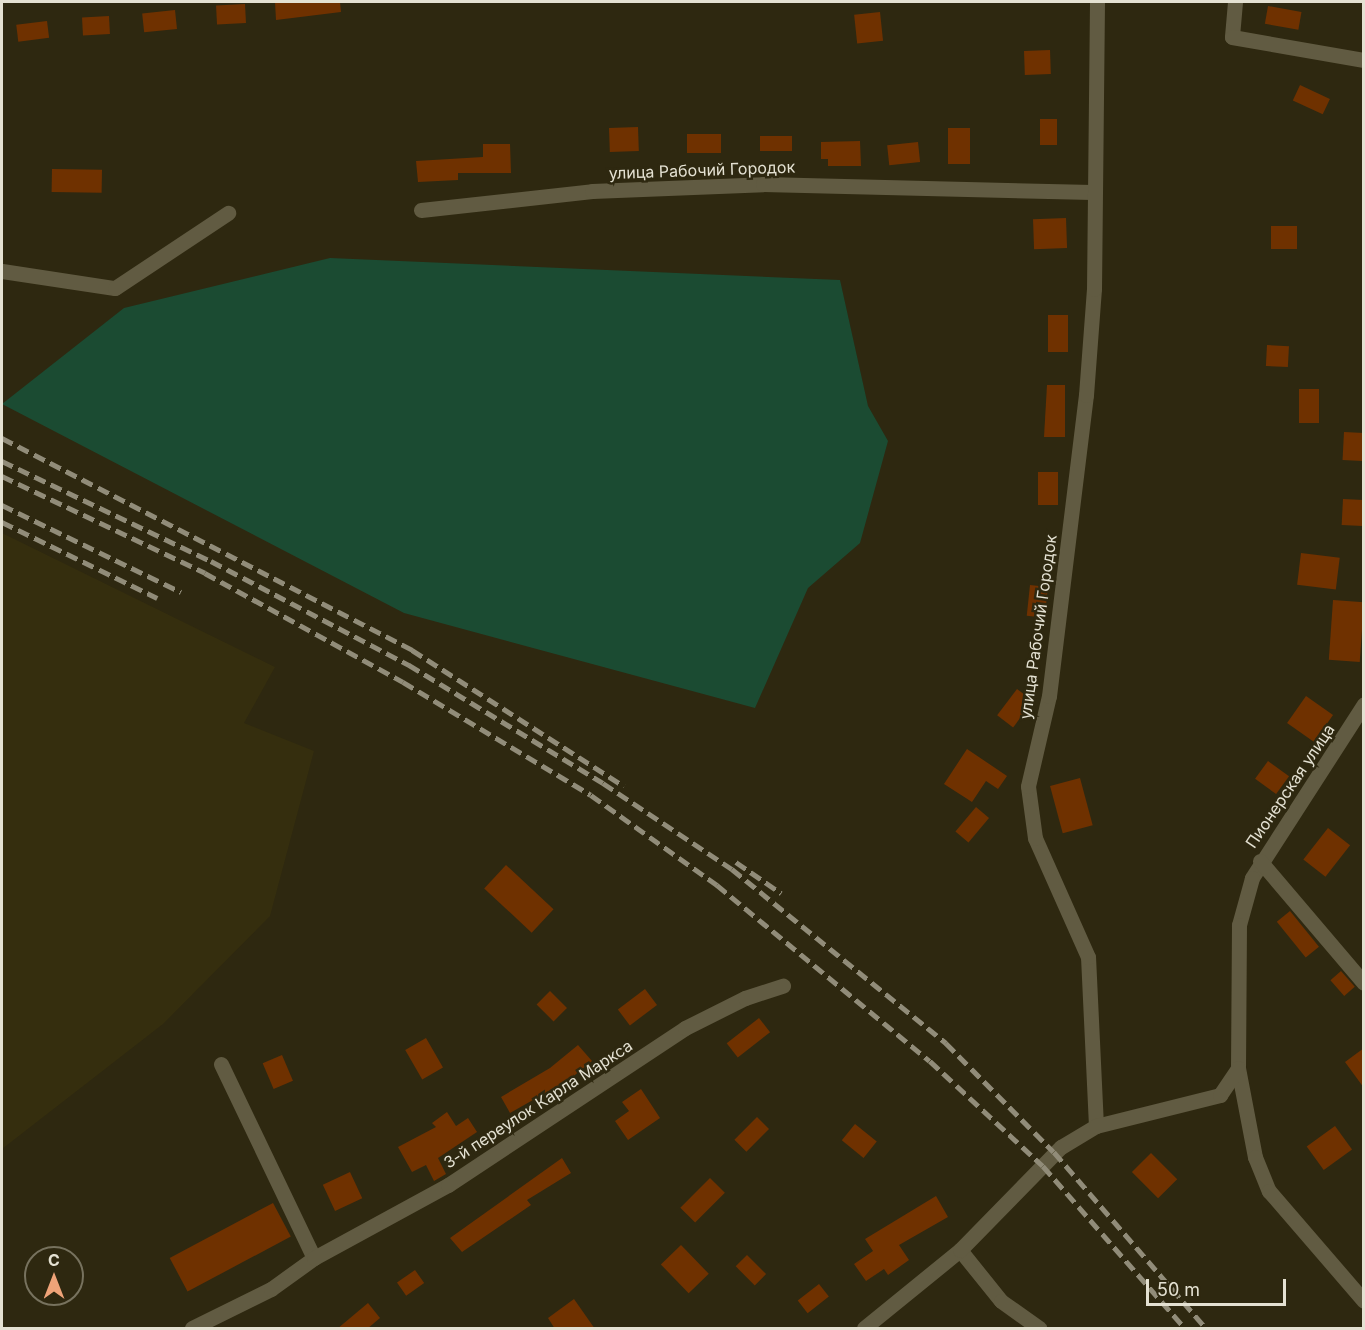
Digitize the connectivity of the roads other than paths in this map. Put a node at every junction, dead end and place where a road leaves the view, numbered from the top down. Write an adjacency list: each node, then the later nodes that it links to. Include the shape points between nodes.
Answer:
1 (1097, 2): 4 (street, улица Рабочий Городок)
2 (1235, 2): 3 (street, via 1232,36)
3 (1364, 60)
4 (1092, 192): 5 (street, улица Рабочий Городок, via 763,184 592,191); 14 (street, улица Рабочий Городок, via 1094,289 1086,395 1049,696 1028,786 1035,837 1088,957)
5 (421, 210)
6 (228, 213): 7 (street, via 115,288)
7 (2, 271)
8 (1364, 704): 9 (street, Пионерская улица)
9 (1260, 861): 10 (street); 13 (street, Пионерская улица, via 1239,925)
10 (1364, 983)
11 (783, 986): 16 (street, 3-й переулок Карла Маркса, via 745,998 685,1028 448,1185)
12 (221, 1064): 16 (street)
13 (1238, 1068): 14 (street, via 1220,1095); 17 (street, Пионерская улица, via 1255,1157 1269,1191)
14 (1095, 1126): 15 (street, via 1054,1152)
15 (960, 1250): 19 (street); 20 (street, via 1001,1301)
16 (314, 1258): 18 (street, 3-й переулок Карла Маркса, via 271,1289)
17 (1364, 1301)
18 (192, 1329)
19 (864, 1329)
20 (1039, 1329)

